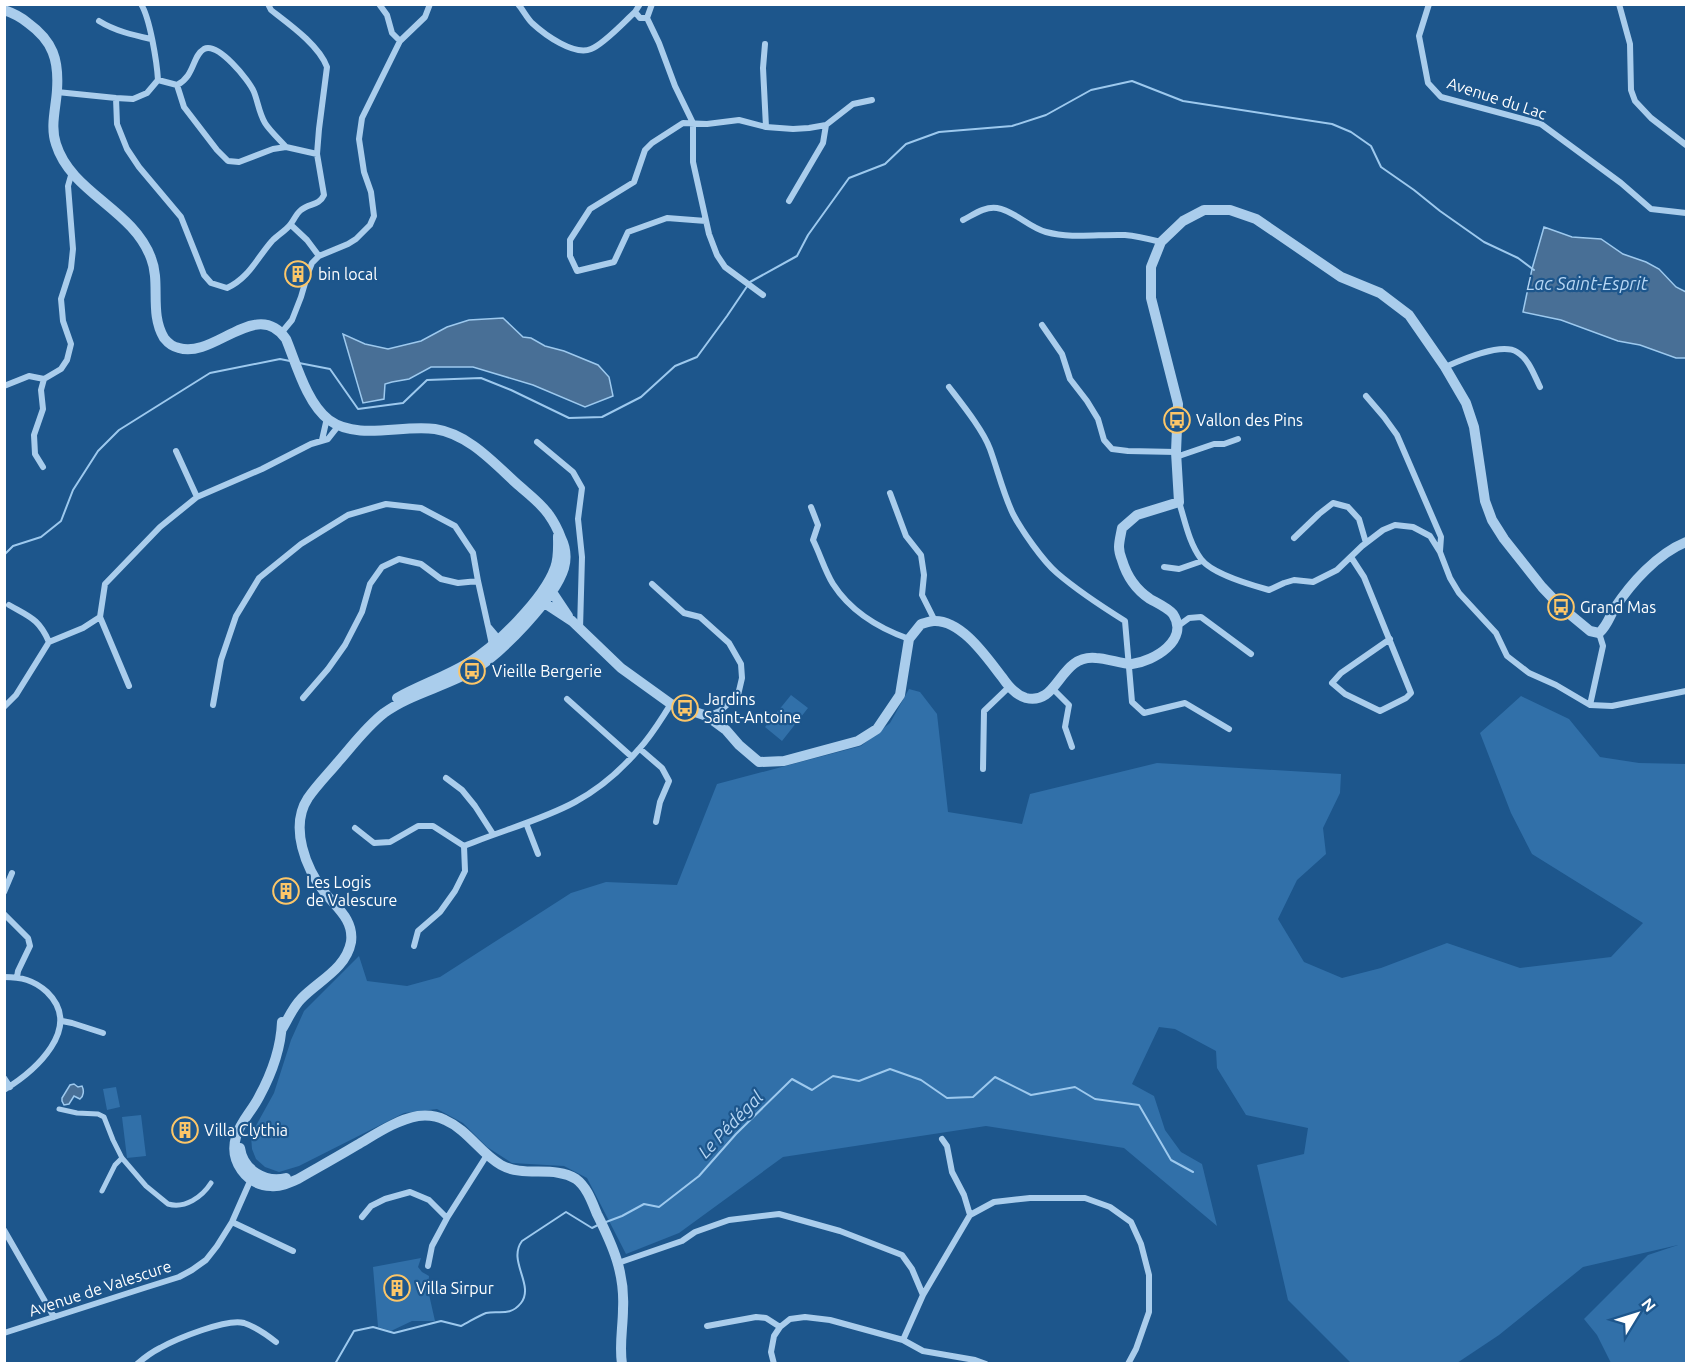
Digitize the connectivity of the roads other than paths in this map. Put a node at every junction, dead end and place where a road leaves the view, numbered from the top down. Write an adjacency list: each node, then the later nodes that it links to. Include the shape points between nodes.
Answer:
1 (141, 4): 14 (street)
2 (268, 4): 27 (street, via 313,46 327,67)
3 (379, 4): 15 (street, via 392,33)
4 (430, 4): 15 (street, via 425,17)
5 (640, 4): 11 (street)
6 (652, 4): 12 (street)
7 (1429, 4): 30 (street, Avenue du Lac, via 1419,36 1428,84 1441,97 1541,124 1651,208)
8 (1619, 4): 25 (street, via 1630,44 1631,90 1635,101)
9 (519, 5): 11 (street, via 530,22 577,51 590,50)
10 (4, 10): 19 (street, via 37,29 48,41 55,56)
11 (635, 12): 12 (street, via 640,18)
12 (648, 18): 22 (street)
13 (99, 21): 14 (street)
14 (151, 39): 17 (street)
15 (400, 41): 35 (street, via 362,118 359,139 374,216 356,239)
16 (765, 44): 24 (street)
17 (158, 80): 18 (street); 20 (street, via 147,93 133,99)
18 (177, 86): 26 (street, via 184,107 228,161 239,162); 26 (street, via 185,82 203,50 219,51 254,90 265,122)
19 (57, 92): 20 (street); 28 (street, via 53,118 56,143)
20 (116, 98): 33 (street, via 117,124 127,149 181,217 204,275 211,282 227,288 237,283 270,243)
21 (872, 100): 23 (street, via 854,104)
22 (693, 123): 24 (street, via 739,120); 32 (street, via 693,162); 32 (street, via 683,123 652,143 645,150 634,182 590,209 570,240 570,256 577,271 603,266 614,262 628,232 667,218)
23 (826, 125): 24 (street); 29 (street, via 823,143)
24 (766, 127)
25 (1686, 145)
26 (286, 147): 27 (street)
27 (317, 154): 33 (street, via 324,195 316,204 300,211)
28 (72, 172): 38 (street, via 121,215 145,244 155,272 157,319 164,338 172,345 196,349 253,325 275,327); 40 (street, via 68,186 71,268 61,299 71,344 61,369)
29 (789, 201)
30 (1686, 213)
31 (963, 220): 34 (street, via 995,207 1047,232 1126,235)
32 (706, 221): 36 (street, via 725,267)
33 (291, 225): 35 (street)
34 (1161, 242): 39 (street, via 1183,220 1204,210 1230,210 1256,219 1341,277 1380,293 1409,315); 51 (street, via 1151,267 1151,298 1178,404)
35 (319, 256): 38 (street, via 312,263)
36 (763, 295)
37 (1042, 325): 51 (street, via 1062,354 1070,379 1098,419 1104,440 1112,449)
38 (284, 335): 45 (street, via 311,398)
39 (1445, 367): 43 (street, via 1502,348 1516,351 1526,360); 72 (street, via 1466,403 1474,427 1485,501 1492,519 1542,587 1590,631)
40 (44, 380): 41 (street, via 29,376); 52 (street, via 43,409 34,435 35,454)
41 (4, 386)
42 (950, 387): 78 (street, via 989,447 1013,515 1032,543 1055,572 1125,621)
43 (1540, 387)
44 (1366, 396): 60 (street, via 1396,435 1441,537)
45 (327, 418): 46 (street); 48 (street)
46 (339, 425): 48 (street, via 328,439); 66 (street, via 358,431 438,430 471,444 533,498 558,530 556,566)
47 (1238, 439): 51 (street)
48 (322, 440): 54 (street)
49 (537, 442): 70 (street, via 573,472 582,488)
50 (176, 451): 54 (street)
51 (1176, 455): 55 (street)
52 (43, 467)
53 (890, 493): 69 (street, via 906,536 921,555 922,595)
54 (196, 497): 68 (street, via 160,527 105,584)
55 (1179, 502): 62 (street, via 1192,545); 71 (street, via 1137,515 1122,528 1119,549 1126,575 1140,592 1172,612)
56 (811, 507): 73 (street, via 818,525 813,540 833,584 858,613 885,631)
57 (1294, 538): 59 (street, via 1333,504 1348,507 1359,519)
58 (1686, 542): 72 (street, via 1658,558)
59 (1366, 543): 60 (street, via 1395,525 1413,527 1430,536); 61 (street)
60 (1440, 552): 87 (street, via 1459,593 1496,633 1507,656 1529,673)
61 (1351, 557): 62 (street, via 1337,570 1313,582 1294,580 1269,590 1223,574); 74 (street, via 1364,577)
62 (1202, 561): 63 (street, via 1179,569)
63 (1164, 567)
64 (478, 581): 76 (street, via 488,626); 83 (street, via 458,583 441,579 421,564 399,559 382,567 369,584 362,612 345,645); 86 (street, via 473,553 455,526 421,508 386,504 348,515 301,544 259,578 236,616 221,660)
65 (652, 584): 89 (street, via 684,613 700,617 729,643 741,664 738,695 720,711)
66 (544, 594): 70 (street); 76 (street)
67 (9, 605): 75 (street, via 43,628)
68 (100, 617): 75 (street); 79 (street)
69 (934, 621): 73 (street, via 921,624); 80 (street, via 964,633)
70 (576, 625): 85 (street, via 621,668)
71 (1178, 626): 77 (street, via 1190,618 1201,617); 78 (street, via 1175,638 1156,657)
72 (1599, 633): 87 (street, via 1603,646)
73 (909, 639): 89 (street, via 900,695 877,729 858,741 784,762 759,762)
74 (1390, 639): 74 (street, via 1412,693 1406,698 1380,711 1332,683)
75 (49, 642): 88 (street, via 16,695)
76 (499, 643): 109 (street, via 477,668 383,714 308,798 299,826 305,854 318,883 346,917 351,943 334,971 300,1000); 109 (street, via 376,711 299,802 292,829 298,855 313,888 340,921 344,933 339,952 329,966 296,994 287,1007)
77 (1251, 654)
78 (1130, 665): 81 (street, via 1087,657 1069,667); 90 (street, via 1132,702 1144,713 1185,703)
79 (129, 686)
80 (1009, 687): 81 (street, via 1028,699); 94 (street, via 984,711)
81 (1053, 688): 91 (street, via 1069,705 1065,727)
82 (1686, 691): 87 (street, via 1612,706)
83 (303, 698)
84 (567, 699): 93 (street)
85 (671, 704): 89 (street); 92 (street)
86 (213, 705)
87 (1590, 705)
88 (4, 707)
89 (707, 716)
90 (1229, 729)
91 (1072, 747)
92 (640, 749): 93 (street); 96 (street, via 662,768 669,781)
93 (632, 757): 97 (street, via 575,802)
94 (983, 769)
95 (446, 778): 99 (street, via 462,790)
96 (656, 822)
97 (526, 823): 99 (street); 101 (street)
98 (355, 828): 100 (street, via 374,843 390,842 418,826 433,826)
99 (493, 834): 100 (street)
100 (464, 846): 105 (street, via 465,871 440,912 418,931)
101 (538, 854)
102 (12, 873): 103 (street)
103 (4, 892)
104 (4, 914): 107 (street, via 28,938 30,946)
105 (414, 946)
106 (4, 977): 107 (street)
107 (17, 977): 108 (street, via 38,984 51,997)
108 (62, 1021): 110 (street); 112 (street, via 50,1051)
109 (282, 1029): 117 (street, via 274,1062 259,1098 238,1129 234,1145 239,1167)
110 (103, 1032)
111 (4, 1078): 112 (street)
112 (7, 1089)
113 (59, 1108): 116 (street, via 104,1117)
114 (942, 1139): 120 (street)
115 (487, 1155): 117 (street, via 455,1125 437,1117 421,1116 388,1127 286,1184 273,1187); 122 (street); 126 (street, via 506,1168 521,1172 558,1173 575,1178 587,1192)
116 (122, 1158): 118 (street, via 146,1186 172,1206 197,1198); 119 (street)
117 (255, 1178): 123 (street, Avenue de Valescure)
118 (211, 1183)
119 (102, 1191)
120 (970, 1215): 128 (street); 139 (street, via 994,1202 1085,1198 1110,1207 1131,1222 1149,1275 1149,1312)
121 (362, 1217): 122 (street, via 371,1206 410,1192 429,1200)
122 (447, 1218): 127 (street, via 432,1246)
123 (232, 1222): 125 (street); 129 (street, Avenue de Valescure, via 206,1260 192,1270)
124 (4, 1230): 129 (street)
125 (293, 1251)
126 (618, 1263): 128 (street, via 729,1220 778,1214 840,1231 902,1255); 136 (street, via 623,1288)
127 (428, 1266)
128 (923, 1295): 133 (street)
129 (54, 1317): 132 (street, Avenue de Valescure)
130 (706, 1326): 131 (street, via 756,1317)
131 (780, 1327): 133 (street, via 790,1319 805,1317 830,1320); 137 (street, via 771,1352)
132 (4, 1333)
133 (903, 1341): 138 (street, via 923,1351)
134 (276, 1342): 135 (street, via 242,1322 225,1324 171,1342)
135 (137, 1364)
136 (621, 1364)
137 (774, 1364)
138 (986, 1364)
139 (1128, 1364)

